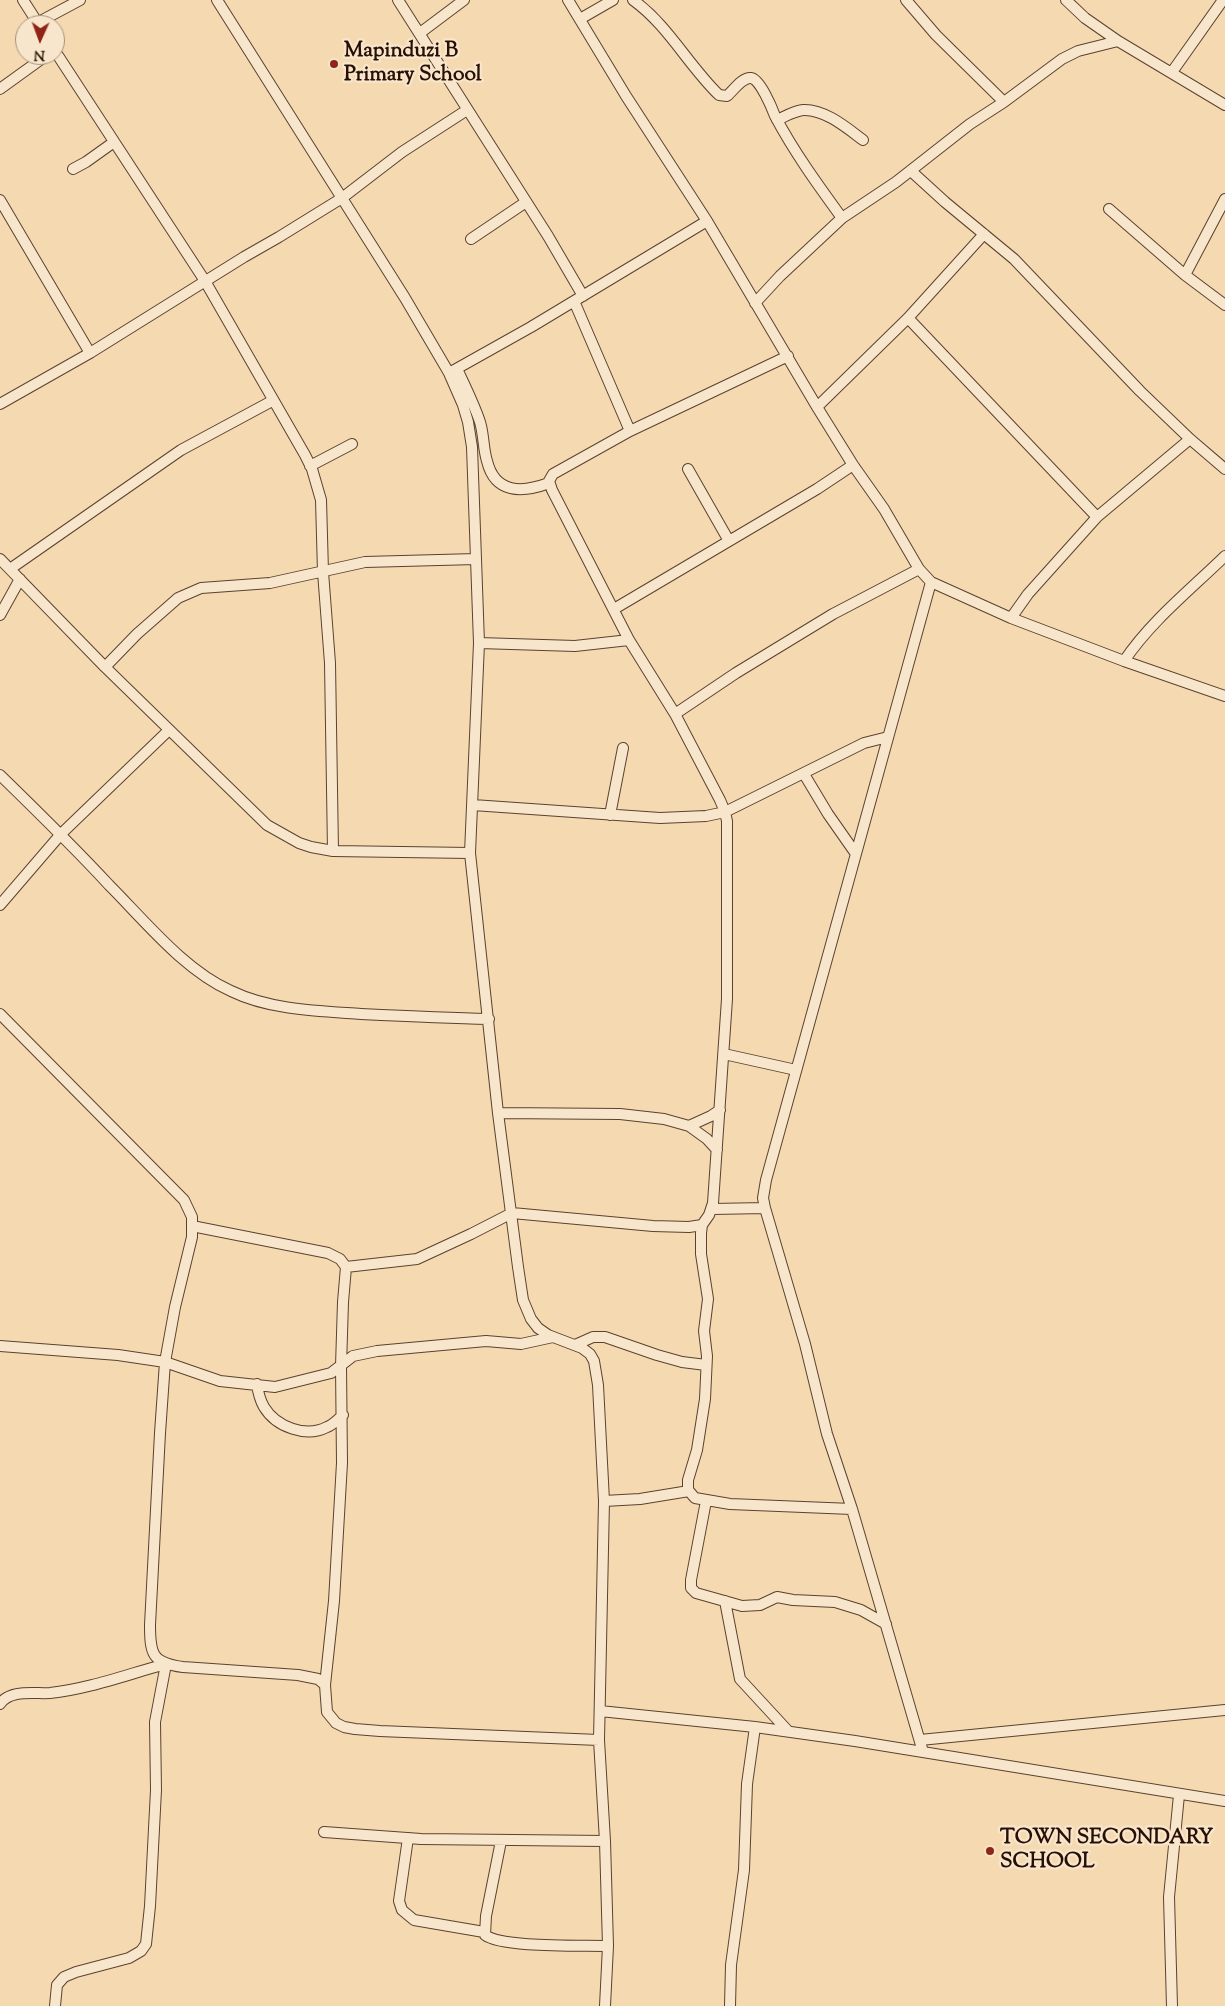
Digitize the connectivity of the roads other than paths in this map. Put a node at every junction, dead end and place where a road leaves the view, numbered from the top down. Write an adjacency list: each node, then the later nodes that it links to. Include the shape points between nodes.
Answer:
1 (23, 0): 12 (street)
2 (80, 0): 13 (street)
3 (217, 0): 29 (street)
4 (398, 0): 15 (street)
5 (464, 0): 15 (street)
6 (568, 0): 14 (street)
7 (613, 0): 14 (street)
8 (633, 0): 24 (street, via 646,9 719,95 728,96 748,78 754,79)
9 (906, 0): 21 (street)
10 (1066, 0): 16 (street)
11 (1223, 0): 19 (street)
12 (32, 15)
13 (54, 15)
14 (580, 19): 35 (street)
15 (420, 33): 23 (street)
16 (1118, 41): 19 (street); 21 (street, via 1078,51 1062,59)
17 (33, 65): 20 (street)
18 (64, 65): 26 (street)
19 (1172, 72): 22 (street)
20 (0, 89)
21 (1004, 102): 28 (street, via 970,124)
22 (1225, 105)
23 (467, 110): 29 (street, via 402,152); 32 (street)
24 (777, 120): 25 (street, via 807,110 835,120); 34 (street)
25 (863, 140)
26 (114, 142): 27 (street); 39 (street)
27 (73, 169)
28 (911, 172): 34 (street); 36 (street)
29 (342, 198): 39 (street); 46 (street)
30 (1225, 199): 38 (street)
31 (0, 200): 44 (street)
32 (526, 202): 37 (street); 40 (street)
33 (1109, 209): 38 (street)
34 (842, 218): 41 (street)
35 (707, 221): 40 (street); 41 (street)
36 (984, 234): 43 (street); 51 (street, via 1014,259)
37 (471, 239)
38 (1185, 275): 42 (street)
39 (205, 281): 44 (street); 47 (street)
40 (578, 299): 46 (street); 50 (street)
41 (755, 303): 45 (street)
42 (1225, 305)
43 (908, 318): 49 (street); 58 (street)
44 (90, 353): 48 (street)
45 (788, 356): 49 (street); 50 (street)
46 (453, 371): 57 (street, via 480,422 486,460 494,476 501,484 513,489); 62 (street, via 472,447)
47 (272, 401): 54 (street); 63 (street, via 180,450)
48 (0, 404)
49 (818, 407): 53 (street)
50 (630, 431): 57 (street, via 554,474)
51 (1190, 439): 55 (street); 58 (street)
52 (352, 444): 54 (street)
53 (853, 465): 59 (street); 64 (street, via 884,509)
54 (310, 466): 65 (street, via 321,500)
55 (1224, 466)
56 (688, 469): 59 (street)
57 (549, 483): 68 (street)
58 (1097, 517): 70 (street, via 1028,594)
59 (729, 541): 68 (street)
60 (1225, 556): 73 (street, via 1156,622)
61 (0, 559): 63 (street)
62 (476, 560): 65 (street, via 365,562); 72 (street)
63 (10, 569): 66 (street)
64 (919, 570): 67 (street); 76 (street, via 833,614 736,672)
65 (323, 572): 74 (street, via 270,583 207,587 188,592 160,613); 86 (street, via 330,663)
66 (20, 579): 69 (street); 74 (street)
67 (931, 582): 70 (street); 78 (street)
68 (614, 609): 71 (street)
69 (0, 615)
70 (1011, 618): 73 (street)
71 (629, 640): 72 (street, via 575,646); 76 (street)
72 (479, 643): 82 (street)
73 (1124, 661): 75 (street)
74 (105, 667): 77 (street)
75 (1225, 696)
76 (675, 714): 83 (street)
77 (169, 730): 85 (street); 86 (street, via 267,825 299,843)
78 (888, 737): 80 (street, via 864,743); 88 (street)
79 (623, 748): 84 (street)
80 (804, 774): 83 (street); 88 (street)
81 (0, 775): 85 (street)
82 (473, 805): 84 (street); 87 (street)
83 (725, 812): 84 (street, via 676,817); 92 (street, via 728,833 728,999)
84 (610, 815)
85 (61, 834): 89 (street); 91 (street, via 175,951 231,992 264,1002 312,1010)
86 (333, 851): 87 (street)
87 (470, 853): 91 (street)
88 (856, 854): 93 (street)
89 (0, 905)
90 (0, 1014): 102 (street, via 184,1200 192,1217)
91 (489, 1018): 95 (street)
92 (724, 1054): 93 (street); 94 (street)
93 (796, 1070): 98 (street, via 766,1180)
94 (720, 1110): 96 (street); 97 (street)
95 (498, 1113): 96 (street, via 620,1114 664,1119); 100 (street)
96 (689, 1126): 97 (street)
97 (717, 1150): 99 (street)
98 (765, 1208): 99 (street); 115 (street, via 805,1344 826,1434)
99 (712, 1209): 101 (street)
100 (512, 1212): 101 (street, via 672,1227); 103 (street, via 417,1259); 104 (street, via 526,1310 538,1328)
101 (702, 1225): 108 (street, via 701,1254 708,1300 704,1331)
102 (192, 1226): 103 (street, via 328,1253); 107 (street)
103 (346, 1267): 109 (street)
104 (553, 1337): 105 (street); 109 (street, via 521,1344 486,1342 377,1351 353,1356)
105 (575, 1345): 108 (street, via 593,1337 605,1337 657,1355); 113 (street, via 590,1354 595,1367)
106 (0, 1346): 107 (street)
107 (165, 1362): 110 (street, via 220,1381); 118 (street, via 150,1641 154,1656)
108 (706, 1365): 112 (street, via 704,1407 688,1480)
109 (341, 1366): 110 (street, via 331,1373 278,1386); 111 (street)
110 (257, 1384): 111 (street, via 267,1412 293,1429 324,1429)
111 (343, 1415): 119 (street, via 334,1601)
112 (689, 1491): 113 (street); 114 (street, via 695,1498)
113 (604, 1501): 122 (street)
114 (706, 1501): 115 (street); 116 (street, via 691,1587 696,1593)
115 (852, 1509): 117 (street)
116 (725, 1602): 117 (street, via 755,1606 779,1597 835,1602 861,1610); 124 (street, via 740,1678)
117 (886, 1624): 126 (street)
118 (166, 1664): 119 (street, via 298,1675 318,1679); 120 (street, via 82,1687 9,1696); 136 (street, via 155,1722 156,1790 146,1944 129,1958 64,1977 57,1985)
119 (325, 1685): 125 (street, via 327,1712 331,1719 344,1727)
120 (0, 1704)
121 (1225, 1710): 126 (street)
122 (600, 1711): 123 (street); 125 (street)
123 (755, 1727): 124 (street); 138 (street, via 746,1784 744,1870 731,1965)
124 (788, 1731): 127 (street)
125 (599, 1740): 133 (street)
126 (920, 1740): 127 (street)
127 (923, 1752): 128 (street)
128 (1179, 1794): 129 (street); 139 (street, via 1168,1897)
129 (1225, 1802)
130 (324, 1832): 131 (street)
131 (408, 1838): 132 (street); 134 (street, via 399,1901 402,1910 414,1920)
132 (502, 1841): 133 (street); 134 (street)
133 (605, 1841): 135 (street)
134 (484, 1932): 135 (street, via 498,1941)
135 (608, 1946): 137 (street)
136 (56, 2006)
137 (605, 2006)
138 (730, 2006)
139 (1172, 2006)

